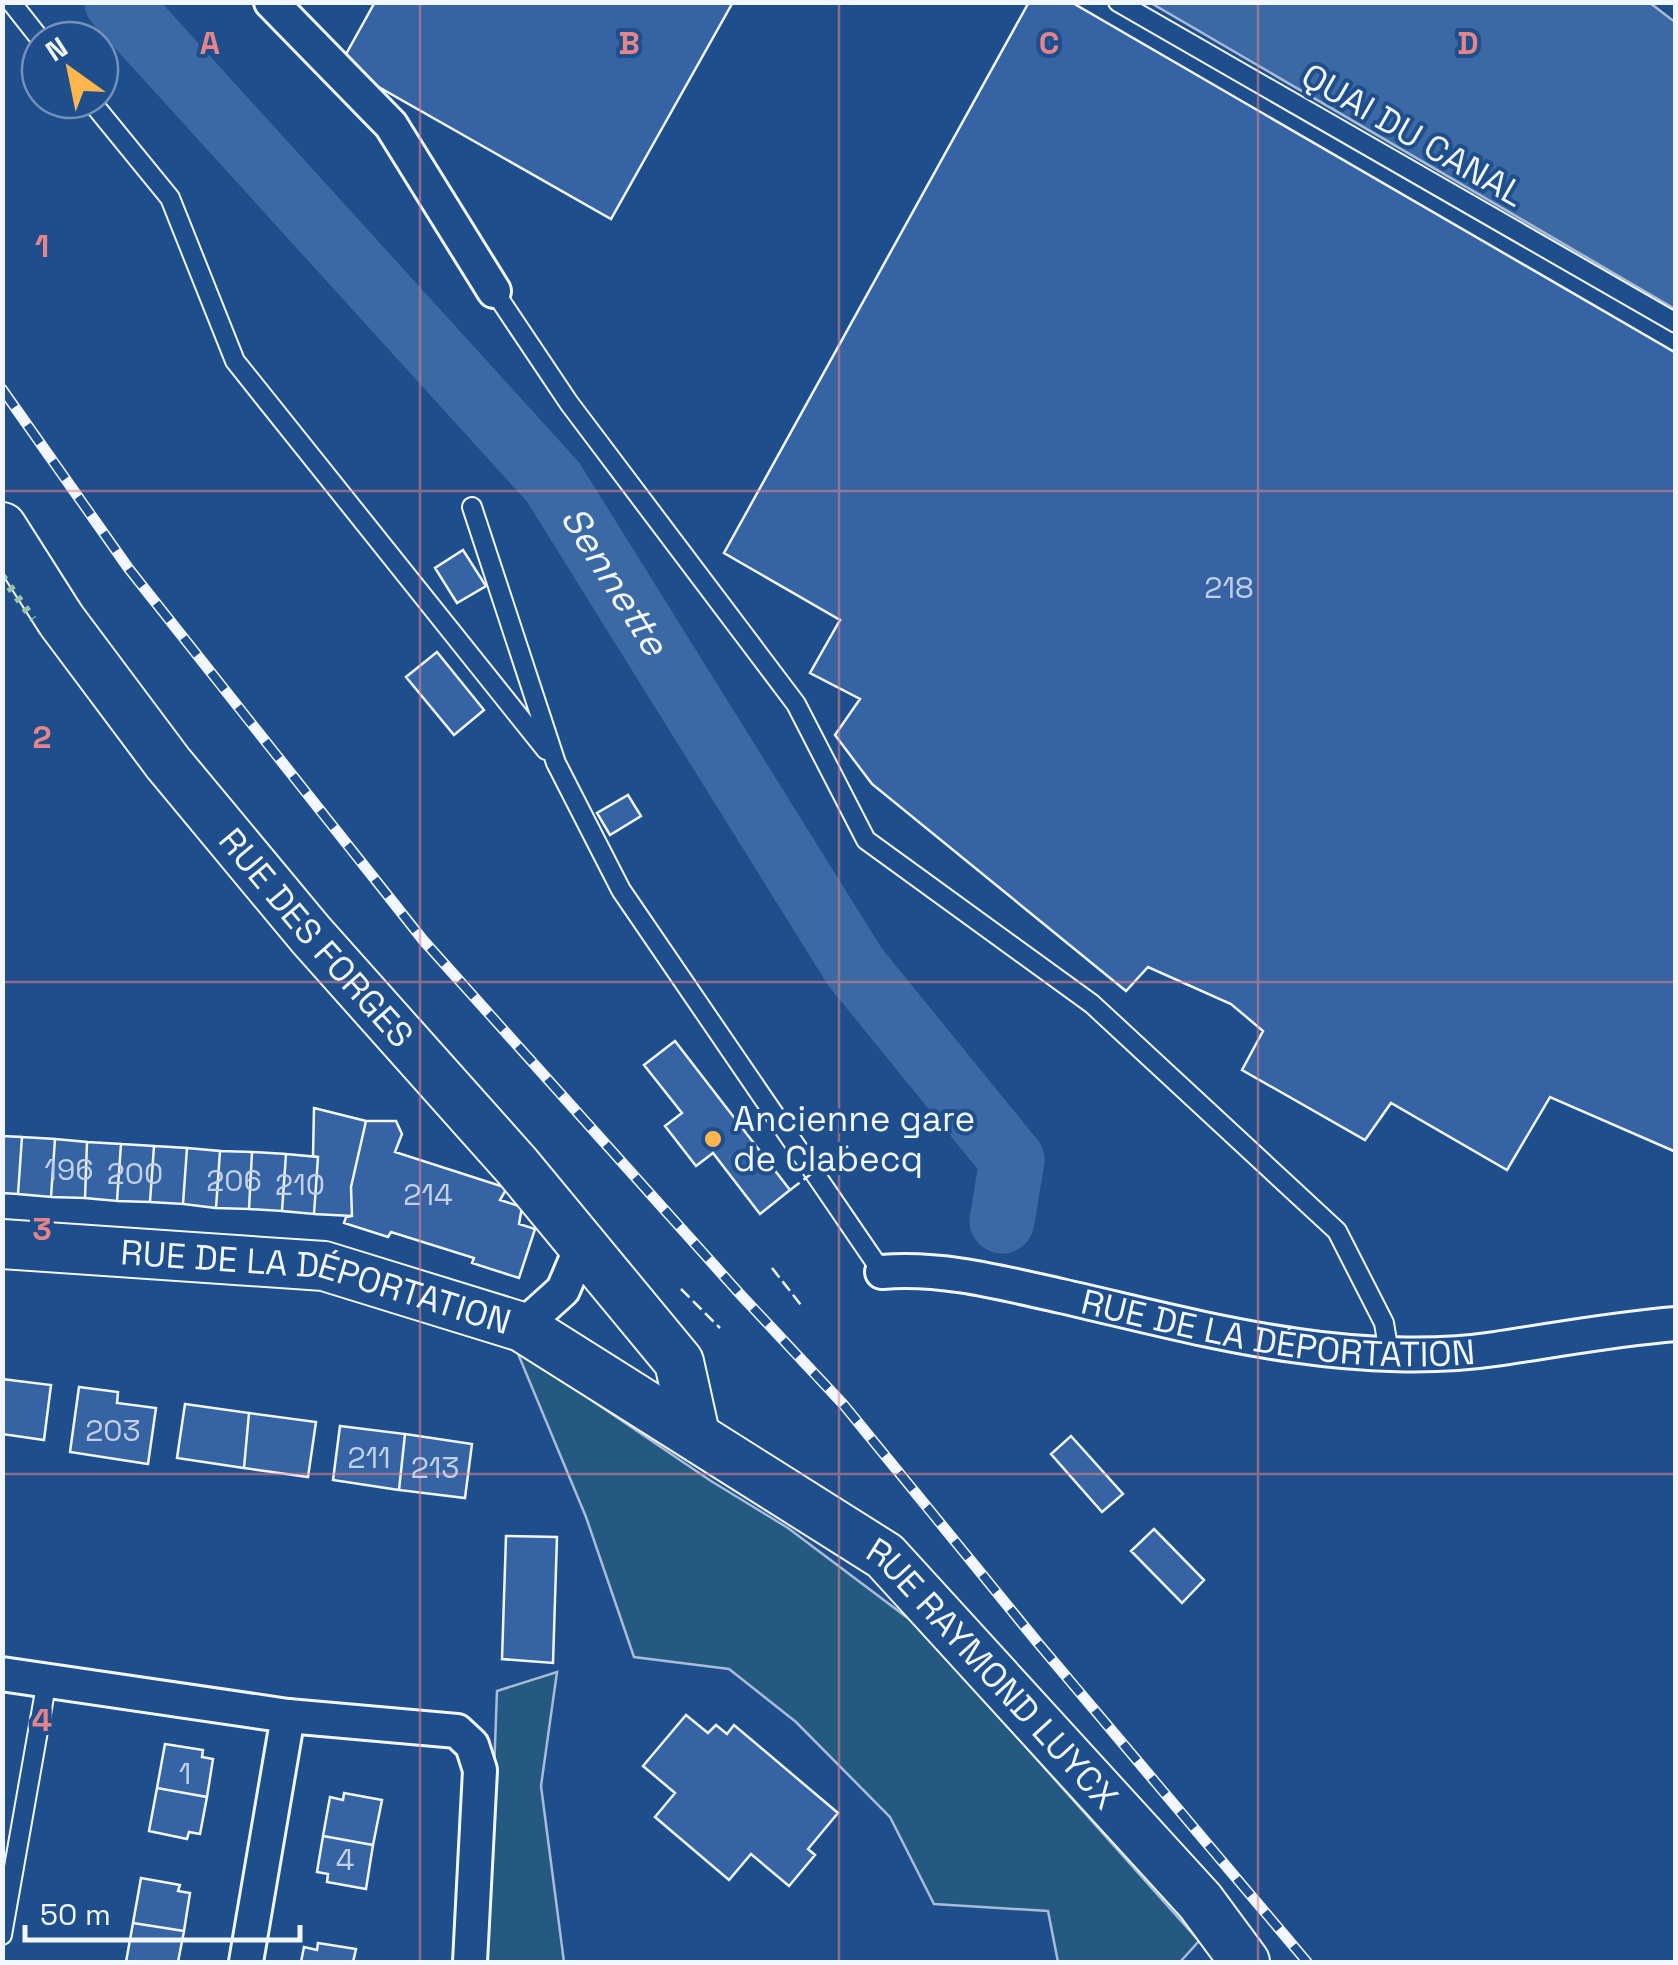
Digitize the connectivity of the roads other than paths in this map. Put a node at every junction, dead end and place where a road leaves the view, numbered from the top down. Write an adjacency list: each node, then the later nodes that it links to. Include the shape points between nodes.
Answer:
1 (271, 2): 4 (street, via 391,125)
2 (1118, 2): 5 (lane, QUAI DU CANAL)
3 (106, 120): 8 (lane, via 170,198 236,361)
4 (494, 291): 14 (lane, via 569,404 796,704 866,840 1092,1004 1338,1232 1384,1323)
5 (1676, 323)
6 (472, 507): 8 (lane)
7 (2, 527): 10 (main road, RUE DES FORGES, via 61,620 168,764)
8 (556, 762): 11 (lane, via 621,890)
9 (2, 1244): 13 (main road, RUE DE LA DÉPORTATION, via 324,1266)
10 (582, 1245): 13 (street, RUE DE LA DÉPORTATION, via 563,1290); 15 (main road, RUE DES FORGES, via 679,1362)
11 (882, 1272): 14 (street, RUE DE LA DÉPORTATION, via 987,1279 1222,1334)
12 (1676, 1324): 14 (street, RUE DE LA DÉPORTATION, via 1492,1350)
13 (522, 1327): 15 (main road, RUE RAYMOND LUYCX)
14 (1388, 1353)
15 (695, 1434): 22 (main road, RUE RAYMOND LUYCX, via 884,1556 1200,1901)
16 (2, 1674): 17 (street)
17 (48, 1680): 18 (street); 19 (lane)
18 (288, 1716): 20 (street); 21 (street, via 457,1731 472,1746 480,1770)
19 (2, 1934)
20 (246, 1962)
21 (470, 1962)
22 (1245, 1962)

